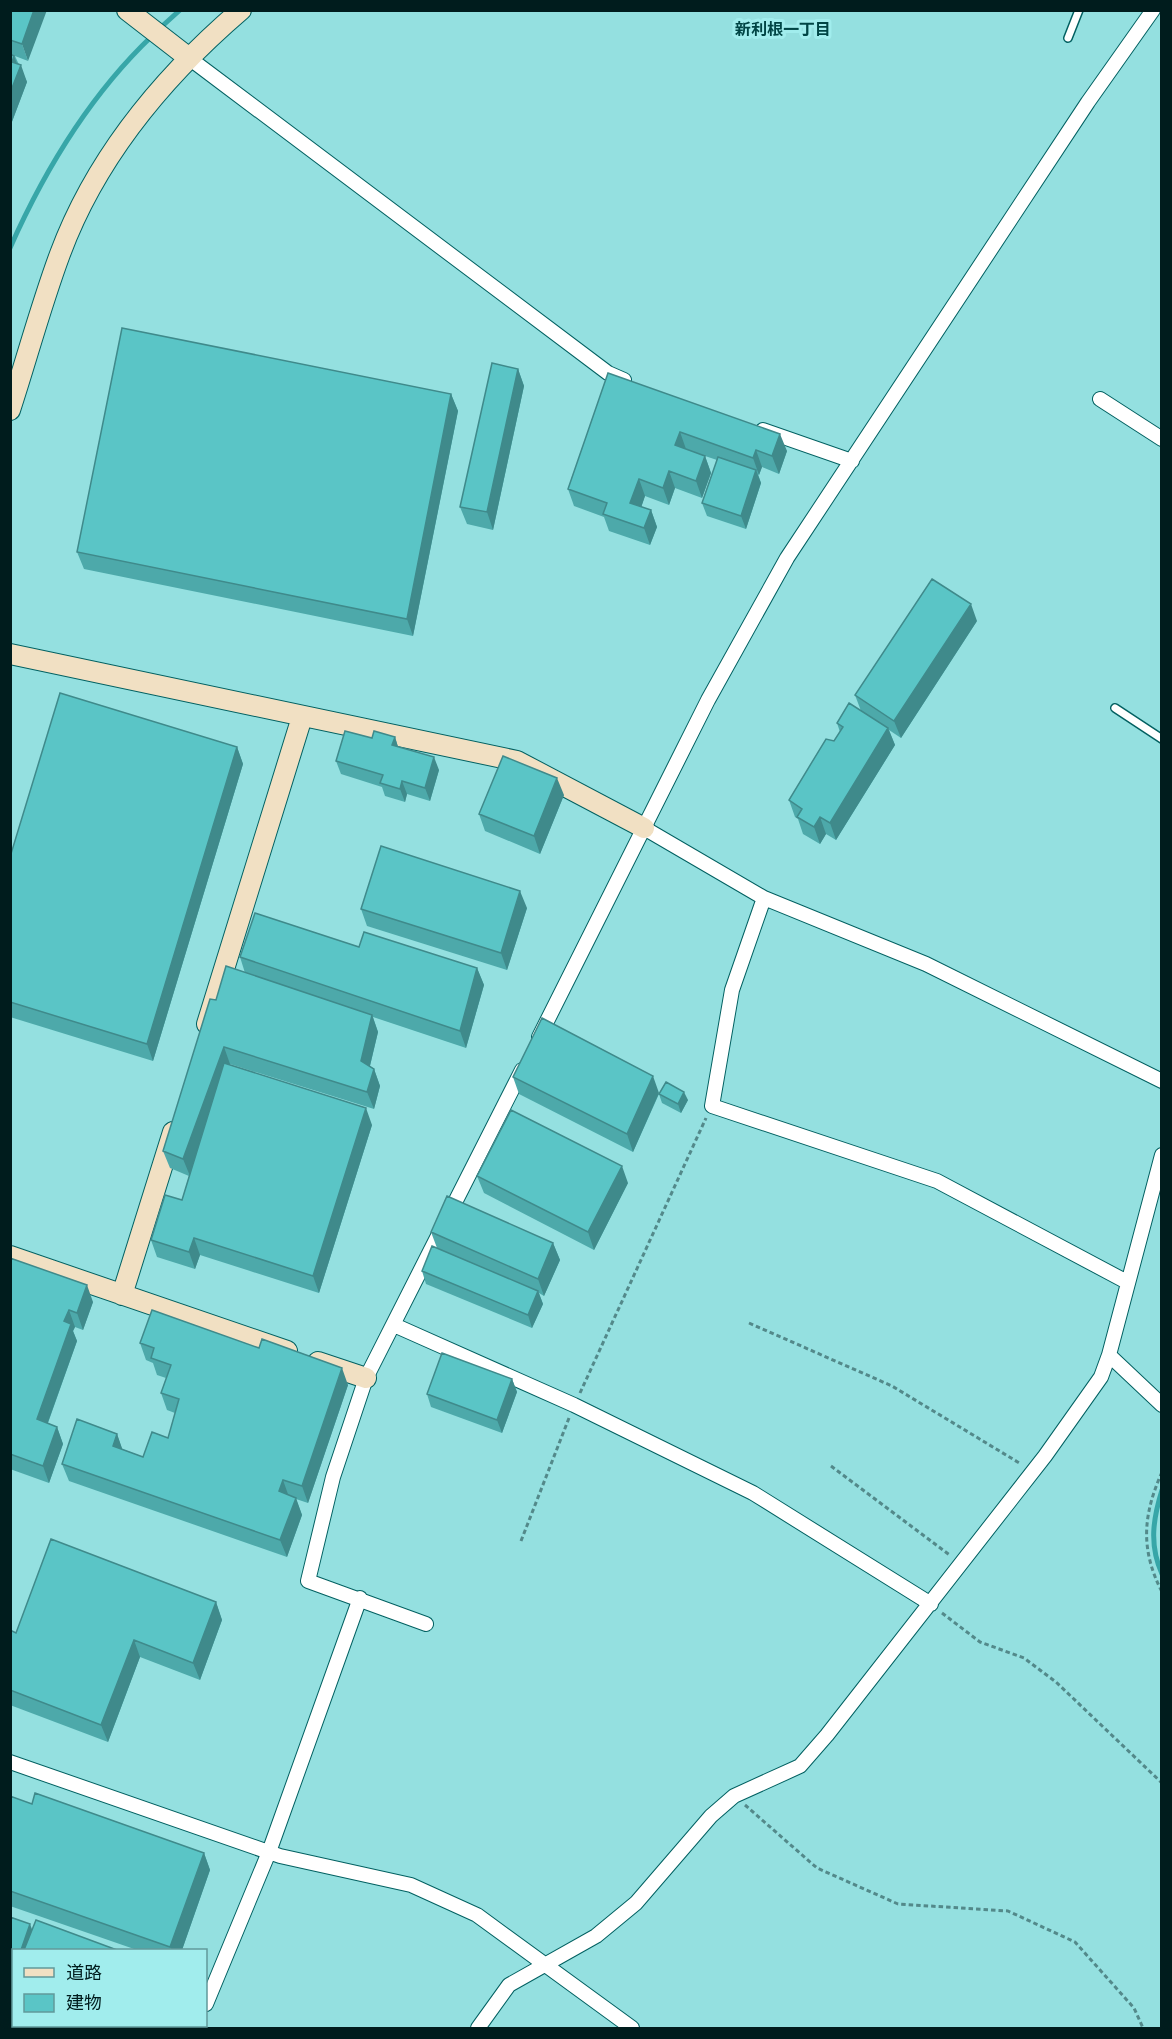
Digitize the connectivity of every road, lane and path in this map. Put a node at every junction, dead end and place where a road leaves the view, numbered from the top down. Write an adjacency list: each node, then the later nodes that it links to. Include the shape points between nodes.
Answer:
1 (127, 10): 6 (street)
2 (241, 10): 6 (street)
3 (1079, 10): 5 (lane)
4 (1153, 10): 12 (street)
5 (1068, 38)
6 (189, 58): 7 (street, via 608,373); 9 (street, via 135,119 81,209 60,252)
7 (640, 386)
8 (1100, 399): 11 (street)
9 (10, 410)
10 (752, 425): 12 (street)
11 (1161, 439)
12 (852, 461): 17 (street, via 787,558 708,700)
13 (10, 654): 15 (street)
14 (1114, 708): 16 (lane)
15 (302, 717): 17 (street, via 517,761); 19 (street)
16 (1161, 739)
17 (644, 828): 18 (street); 28 (street)
18 (764, 898): 20 (street, via 926,964); 21 (street, via 732,990)
19 (199, 1047)
20 (1161, 1081)
21 (712, 1106): 25 (street, via 938,1181); 31 (path)
22 (178, 1115): 26 (street)
23 (1161, 1155): 25 (street)
24 (10, 1256): 26 (street)
25 (1127, 1282): 29 (street)
26 (122, 1295): 30 (street)
27 (748, 1323): 34 (path, via 892,1386)
28 (394, 1325): 30 (street); 31 (street)
29 (1109, 1356): 32 (street); 34 (street, via 1101,1377)
30 (366, 1378): 39 (street, via 333,1477 308,1581)
31 (574, 1405): 36 (path); 40 (street, via 753,1493)
32 (1161, 1405)
33 (831, 1466): 37 (path)
34 (1033, 1472): 37 (street)
35 (1161, 1472): 38 (path, via 1149,1506 1146,1551)
36 (521, 1541)
37 (962, 1564): 40 (street)
38 (1161, 1592)
39 (360, 1598): 41 (street); 45 (street)
40 (931, 1604): 43 (path, via 980,1642 1024,1658 1056,1682); 44 (street, via 800,1766)
41 (426, 1624)
42 (10, 1762): 45 (street)
43 (1161, 1783)
44 (734, 1796): 46 (street, via 711,1816 636,1903 596,1936); 50 (path, via 817,1868 898,1904 1008,1911 1075,1942 1134,2008)
45 (269, 1852): 46 (street, via 411,1886 477,1916); 47 (street)
46 (543, 1964): 48 (street, via 509,1985); 49 (street)
47 (207, 2002)
48 (478, 2028)
49 (632, 2028)
50 (1143, 2028)

